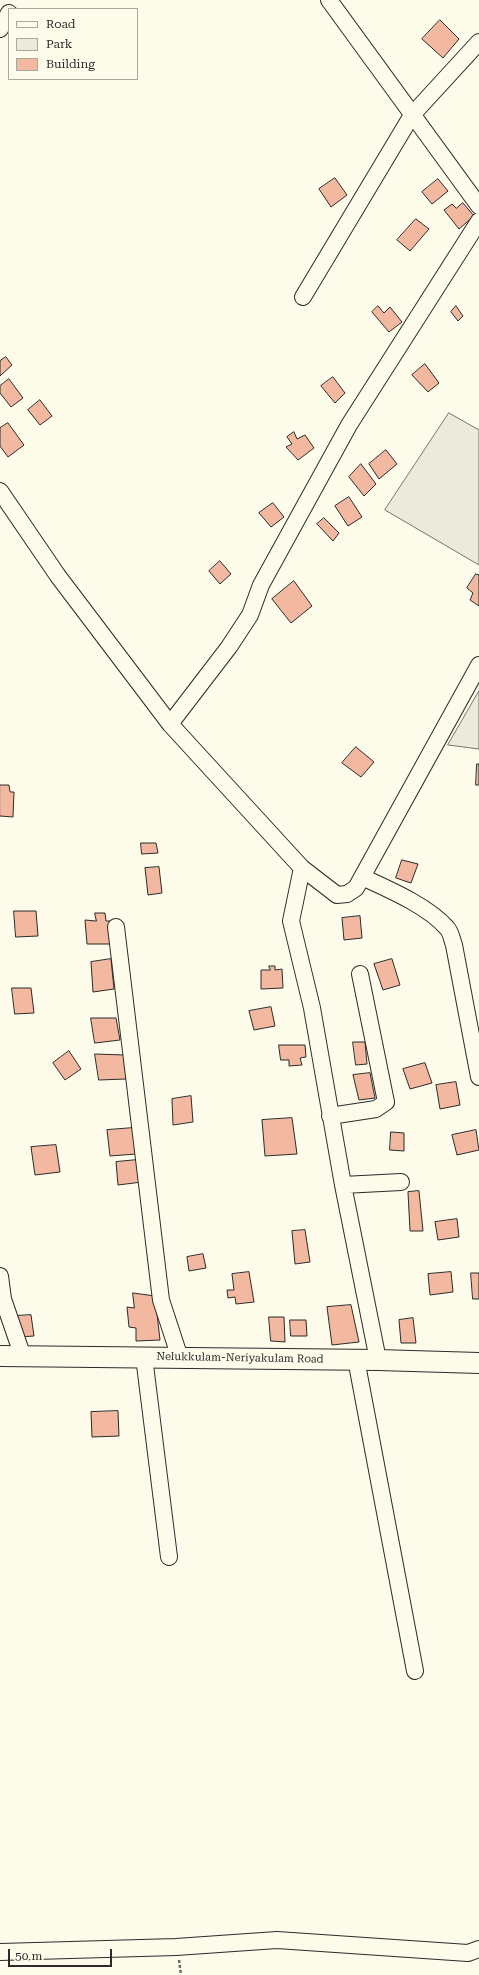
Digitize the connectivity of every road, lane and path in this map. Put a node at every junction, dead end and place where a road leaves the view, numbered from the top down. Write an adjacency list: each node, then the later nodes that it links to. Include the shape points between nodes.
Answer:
1 (329, 0): 5 (street)
2 (8, 15): 3 (street)
3 (0, 28)
4 (479, 42): 5 (street)
5 (412, 115): 6 (street); 8 (street)
6 (479, 206)
7 (479, 221): 11 (street, via 349,425 261,585 250,615 229,647)
8 (303, 297)
9 (0, 491): 11 (street, via 58,576)
10 (479, 665): 13 (street)
11 (170, 724): 12 (street)
12 (302, 868): 13 (street, via 337,895 352,891); 17 (street, via 291,921 312,1008)
13 (362, 877): 16 (street, via 396,893 436,918 448,929 454,945)
14 (116, 927): 24 (street, via 161,1300)
15 (360, 974): 17 (street, via 386,1102 376,1108)
16 (479, 1077)
17 (330, 1116): 19 (street)
18 (401, 1182): 19 (street)
19 (343, 1185): 26 (street)
20 (0, 1276): 22 (street, via 3,1299)
21 (0, 1356): 22 (main road, Nelukkulam-Neriyakulam Road)
22 (23, 1357): 23 (main road, Nelukkulam-Neriyakulam Road)
23 (144, 1357): 24 (main road, Nelukkulam-Neriyakulam Road); 28 (street)
24 (180, 1358): 25 (main road, Nelukkulam-Neriyakulam Road)
25 (356, 1360): 26 (main road, Nelukkulam-Neriyakulam Road); 29 (street)
26 (378, 1360): 27 (main road, Nelukkulam-Neriyakulam Road)
27 (479, 1363)
28 (169, 1557)
29 (415, 1671)
30 (479, 1949): 31 (street, via 468,1953 277,1940 176,1947)
31 (0, 1952)

